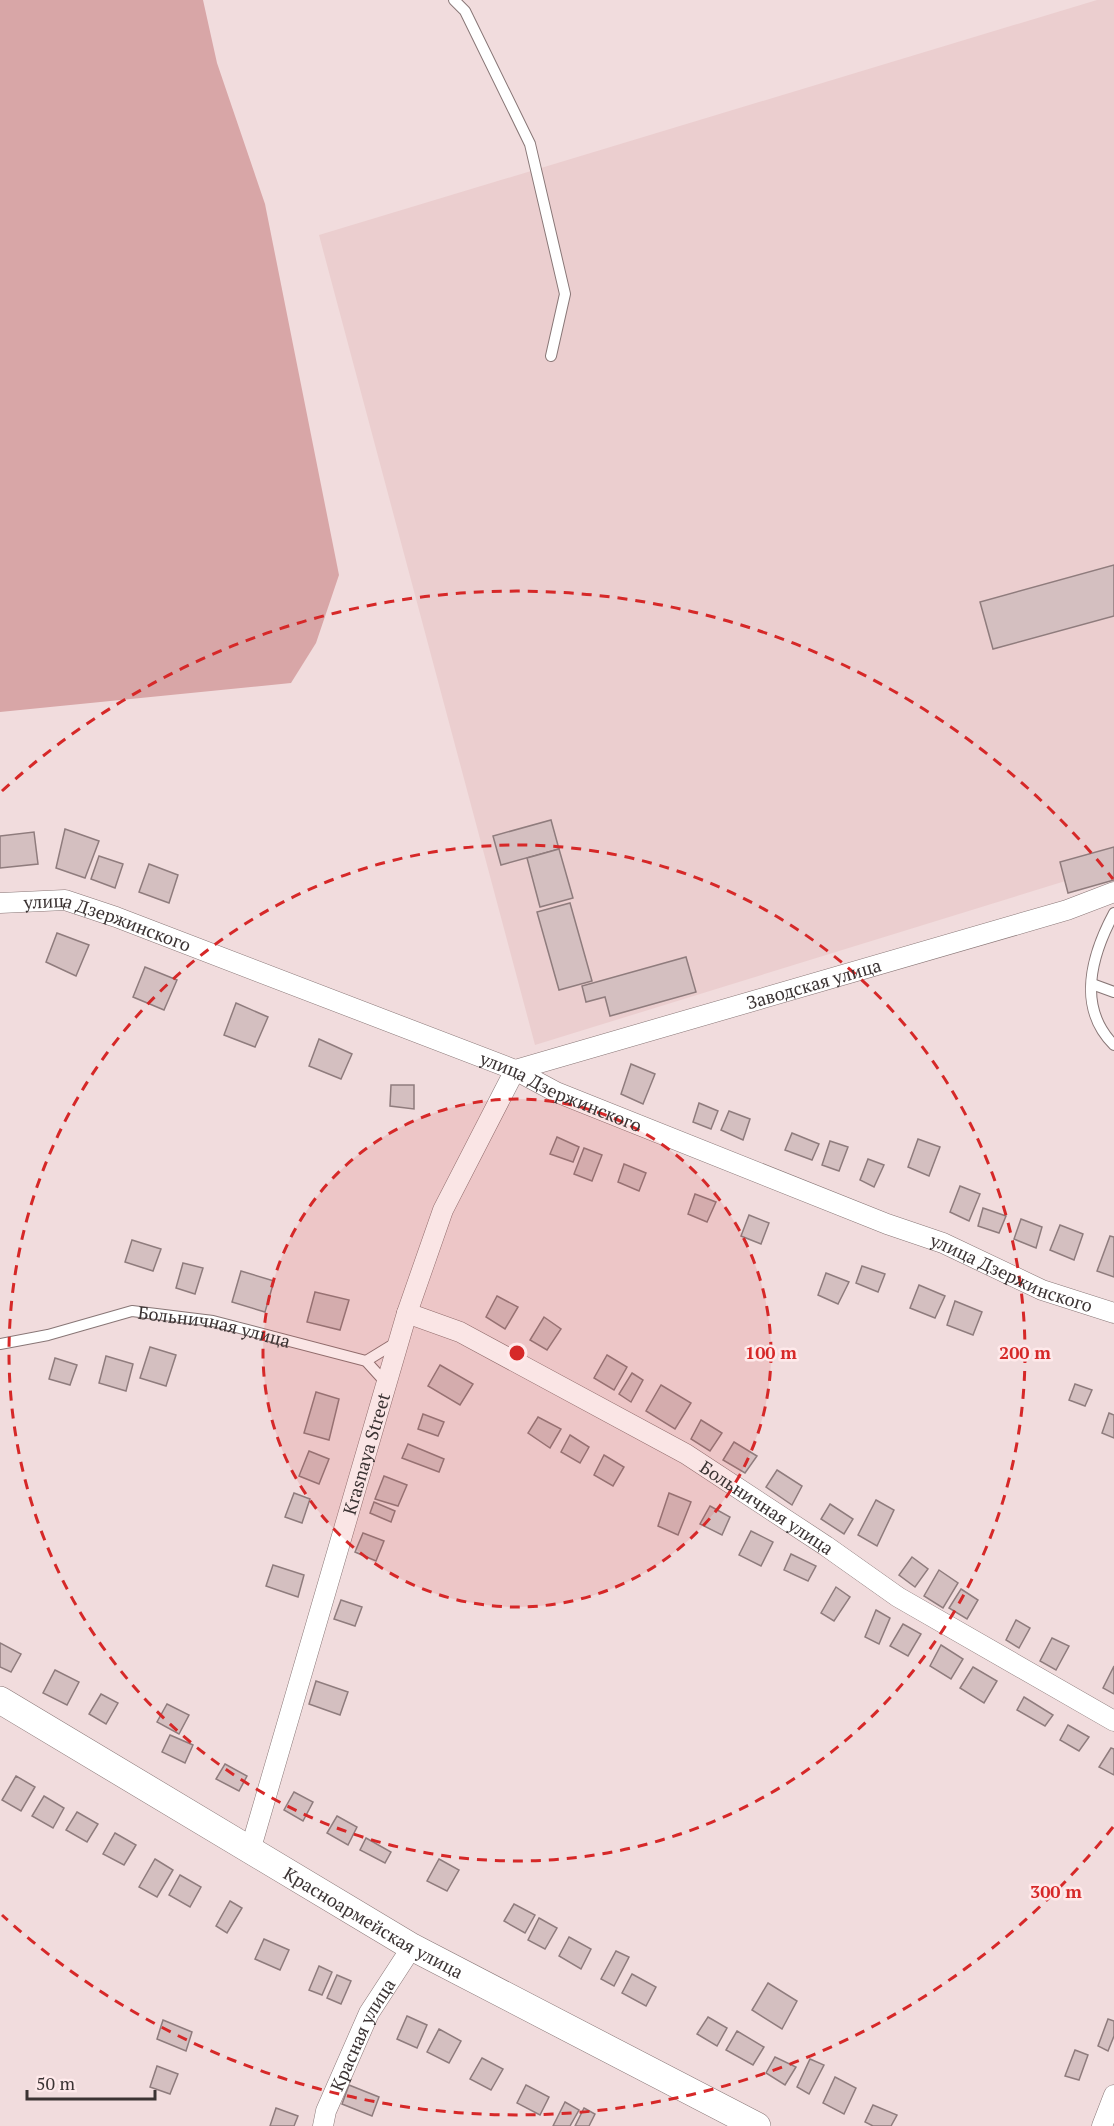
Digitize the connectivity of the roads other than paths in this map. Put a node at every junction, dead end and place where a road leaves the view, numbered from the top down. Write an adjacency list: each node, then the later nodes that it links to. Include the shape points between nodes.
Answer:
1 (454, 0): 2 (lane, via 465,11 530,144 564,294)
2 (551, 356)
3 (1114, 892): 9 (street, Заводская улица, via 1055,913)
4 (0, 903): 9 (street, улица Дзержинского, via 65,900)
5 (1114, 913): 6 (lane, via 1099,941)
6 (1092, 984): 7 (lane); 8 (lane, via 1092,1004)
7 (1114, 992)
8 (1114, 1045)
9 (514, 1070): 10 (street, Krasnaya Street, via 443,1210); 11 (street, улица Дзержинского, via 556,1092 943,1243 1042,1290)
10 (407, 1312): 12 (street, Krasnaya Street); 17 (street, Больничная улица, via 460,1332 686,1454 898,1597)
11 (1114, 1313)
12 (399, 1341): 14 (lane); 15 (street, Krasnaya Street)
13 (0, 1344): 14 (lane, Больничная улица, via 132,1311 213,1321)
14 (366, 1361): 15 (lane)
15 (386, 1383): 18 (street, Krasnaya Street)
16 (0, 1700): 18 (main road, Красноармейская улица)
17 (1114, 1722)
18 (250, 1851): 19 (main road, Красноармейская улица)
19 (412, 1947): 21 (street, Красная улица, via 369,2013); 22 (main road, Красноармейская улица)
20 (1114, 2095): 23 (street)
21 (323, 2126)
22 (757, 2126)
23 (1102, 2126)

